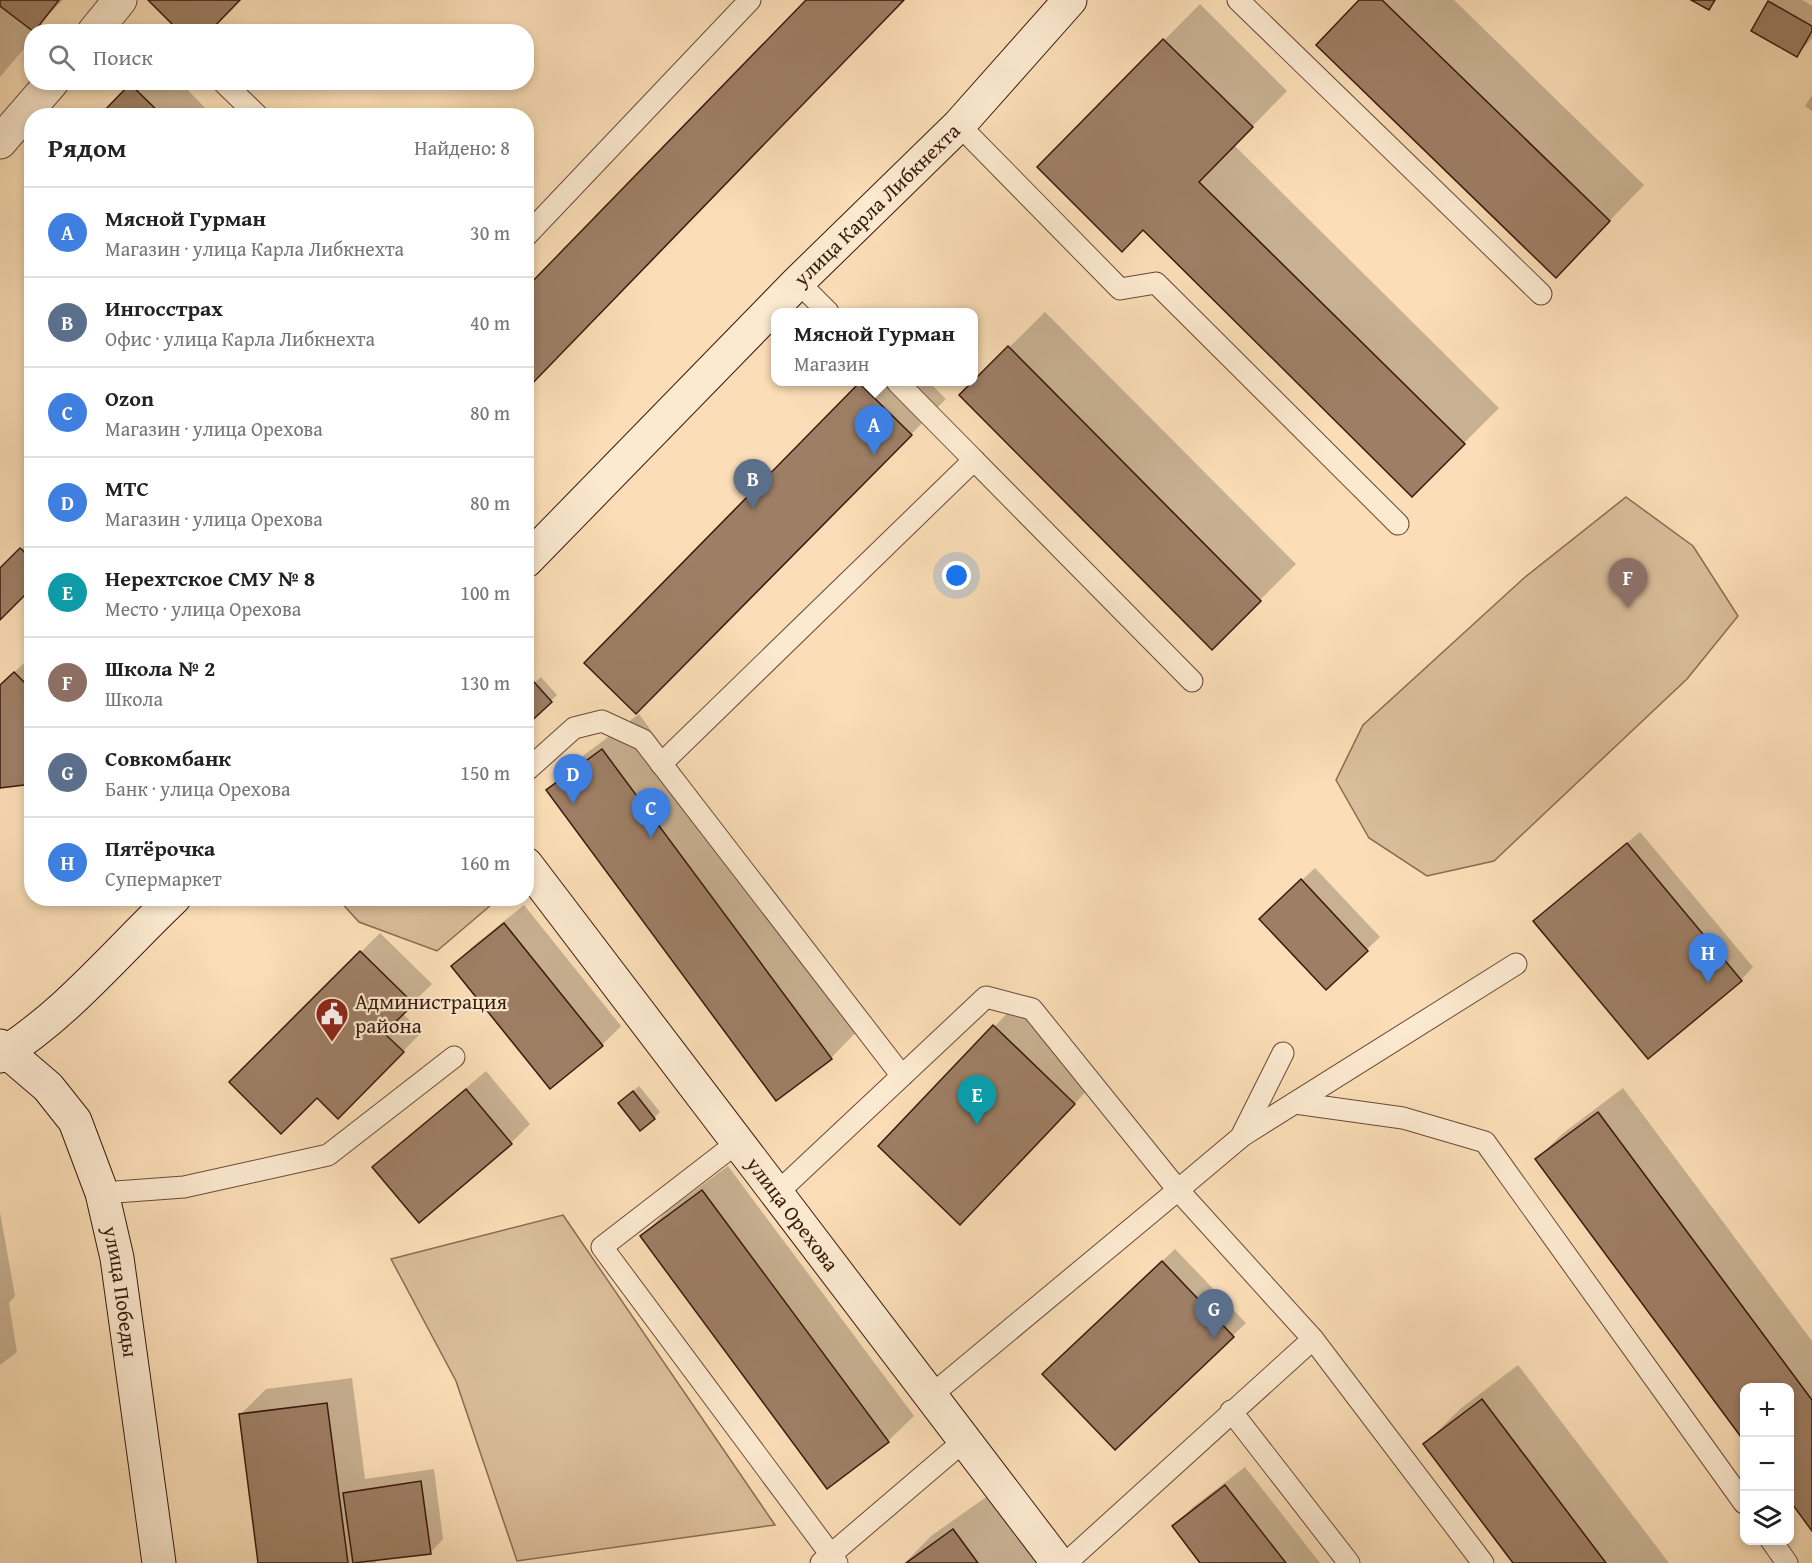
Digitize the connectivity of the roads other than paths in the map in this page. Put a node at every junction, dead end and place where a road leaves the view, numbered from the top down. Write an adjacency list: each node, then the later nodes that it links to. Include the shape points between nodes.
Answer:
1 (120, 0): 5 (street)
2 (750, 0): 13 (lane)
3 (1070, 0): 11 (street, улица Карла Либкнехта)
4 (1238, 0): 15 (lane)
5 (100, 24)
6 (45, 90): 8 (street)
7 (231, 90): 9 (lane)
8 (29, 108)
9 (250, 108)
10 (24, 114): 12 (street)
11 (959, 125): 14 (street, улица Карла Либкнехта); 21 (lane, via 1120,289 1156,283)
12 (0, 142)
13 (534, 228)
14 (798, 282): 16 (street, улица Карла Либкнехта); 17 (lane)
15 (1541, 294)
16 (773, 308)
17 (824, 308)
18 (771, 310): 22 (street, улица Карла Либкнехта)
19 (902, 386): 20 (lane)
20 (974, 460): 23 (lane); 25 (lane)
21 (1398, 524)
22 (534, 553)
23 (1192, 681)
24 (534, 764): 25 (lane, via 574,728 602,721 643,740)
25 (661, 764): 32 (lane)
26 (534, 874): 35 (street, улица Орехова)
27 (166, 906): 29 (street, via 68,1006)
28 (1516, 964): 33 (lane)
29 (2, 1052): 37 (street, улица Победы, via 48,1087 75,1121)
30 (1283, 1053): 34 (lane)
31 (453, 1057): 37 (lane, via 328,1155 184,1187)
32 (902, 1076): 36 (lane, via 986,997 1032,1009); 38 (lane)
33 (1295, 1103): 34 (lane); 43 (lane, via 1403,1118 1485,1142)
34 (1241, 1137): 36 (lane)
35 (738, 1142): 38 (street, улица Орехова); 45 (lane, via 602,1247)
36 (1178, 1190): 39 (lane); 40 (lane)
37 (102, 1193): 46 (street, улица Победы, via 117,1258)
38 (776, 1194): 40 (street, улица Орехова)
39 (1313, 1339): 41 (lane); 50 (lane)
40 (929, 1397): 42 (street, улица Орехова)
41 (1231, 1411): 48 (lane); 49 (lane)
42 (965, 1440): 45 (lane); 47 (street, улица Орехова)
43 (1740, 1497)
44 (1774, 1545): 51 (lane)
45 (829, 1560)
46 (159, 1563)
47 (1058, 1563)
48 (1066, 1563)
49 (1349, 1563)
50 (1483, 1563)
51 (1787, 1563)

